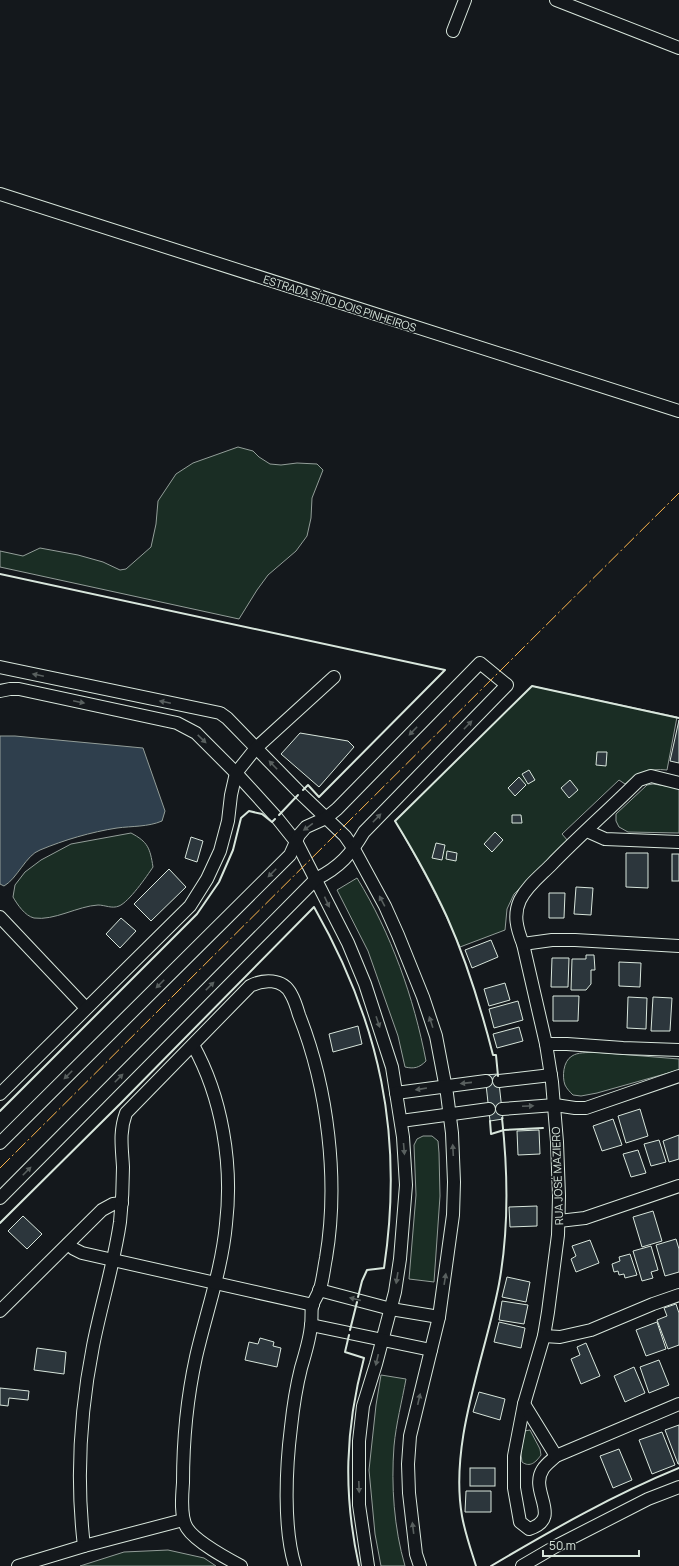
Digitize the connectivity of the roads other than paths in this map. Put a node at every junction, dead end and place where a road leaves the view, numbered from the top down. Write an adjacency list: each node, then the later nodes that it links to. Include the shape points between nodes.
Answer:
1 (465, 0): 3 (street)
2 (556, 0): 4 (street)
3 (453, 31)
4 (679, 48)
5 (0, 194): 6 (street, ESTRADA SÍTIO DOIS PINHEIROS)
6 (679, 411)
7 (0, 667): 10 (street, one-way to 7, via 220,713)
8 (334, 677): 10 (street)
9 (0, 691): 11 (street, one-way to 11, via 19,689 176,723 196,733)
10 (256, 748): 11 (street); 13 (street, one-way to 10)
11 (236, 773): 15 (street); 22 (street, via 220,851 199,893 190,906)
12 (679, 783): 14 (street, RUA JOSÉ MAZIERO, via 652,776 639,780)
13 (326, 818): 15 (street, one-way to 15, via 306,828 299,835); 17 (street); 17 (street, one-way to 13, via 364,832 507,685 480,663)
14 (587, 831): 16 (street, via 605,839); 20 (street, RUA JOSÉ MAZIERO, via 528,888 520,901 516,917 517,929)
15 (297, 842): 18 (street); 38 (street, one-way to 38, via 290,855)
16 (679, 842)
17 (354, 849): 18 (street, via 337,867); 30 (street, one-way to 17, via 436,1036 411,966 385,906)
18 (316, 879): 31 (street, one-way to 31, via 365,984 392,1067); 40 (street, one-way to 18)
19 (0, 917): 22 (street)
20 (523, 944): 21 (street, via 575,940); 23 (street, RUA JOSÉ MAZIERO)
21 (679, 946)
22 (86, 1008): 32 (street)
23 (546, 1044): 25 (street); 26 (street, RUA JOSÉ MAZIERO)
24 (193, 1045): 41 (street, via 126,1113 120,1140 123,1168); 45 (street, via 213,1095 226,1153 228,1200 222,1252); 46 (street, via 250,986 272,981 291,993 310,1047 327,1132 330,1167 329,1225)
25 (679, 1050)
26 (551, 1075): 29 (street); 33 (street, RUA JOSÉ MAZIERO)
27 (679, 1076): 33 (street, via 586,1108)
28 (486, 1081): 30 (street, one-way to 30)
29 (499, 1081)
30 (446, 1085): 31 (street, one-way to 31); 36 (street)
31 (396, 1093): 37 (street)
32 (0, 1094)
33 (555, 1105): 35 (street, one-way to 33); 42 (street, RUA JOSÉ MAZIERO)
34 (488, 1109): 36 (street)
35 (502, 1109)
36 (449, 1114): 37 (street); 51 (street, one-way to 36, via 453,1215 454,1182)
37 (401, 1121): 49 (street, one-way to 49, via 406,1185 400,1259)
38 (0, 1143)
39 (679, 1186): 42 (street, via 585,1218)
40 (0, 1198)
41 (122, 1203): 43 (street, via 113,1204 102,1210); 44 (street)
42 (559, 1221): 53 (street, RUA JOSÉ MAZIERO)
43 (68, 1244): 44 (street, via 82,1253); 50 (street)
44 (113, 1260): 45 (street); 61 (street, via 93,1344 82,1415 79,1470)
45 (215, 1283): 48 (street); 60 (street, via 196,1359 188,1409 183,1464)
46 (319, 1290): 48 (street); 49 (street, one-way to 46)
47 (679, 1296): 53 (street, via 591,1330 560,1337)
48 (313, 1305): 52 (street)
49 (391, 1308): 51 (street); 54 (street)
50 (0, 1311)
51 (439, 1318): 55 (street)
52 (311, 1325): 54 (street); 64 (street, via 295,1400 288,1455 289,1531)
53 (544, 1336): 56 (street, RUA JOSÉ MAZIERO)
54 (382, 1340): 55 (street); 65 (street, one-way to 65, via 364,1406 359,1441 359,1505)
55 (431, 1350): 66 (street, one-way to 55, via 412,1524 408,1464 410,1436)
56 (524, 1404): 58 (street); 58 (street, RUA JOSÉ MAZIERO, via 514,1456 514,1488 520,1522 529,1529 538,1526 542,1521 546,1510 538,1486 542,1470)
57 (679, 1404): 58 (street)
58 (556, 1456)
59 (679, 1487): 67 (street, via 634,1506)
60 (183, 1520): 61 (street); 63 (street, via 187,1528 199,1539)
61 (84, 1546): 62 (street)
62 (18, 1566)
63 (241, 1566)
64 (294, 1566)
65 (368, 1566)
66 (420, 1566)
67 (522, 1566)

